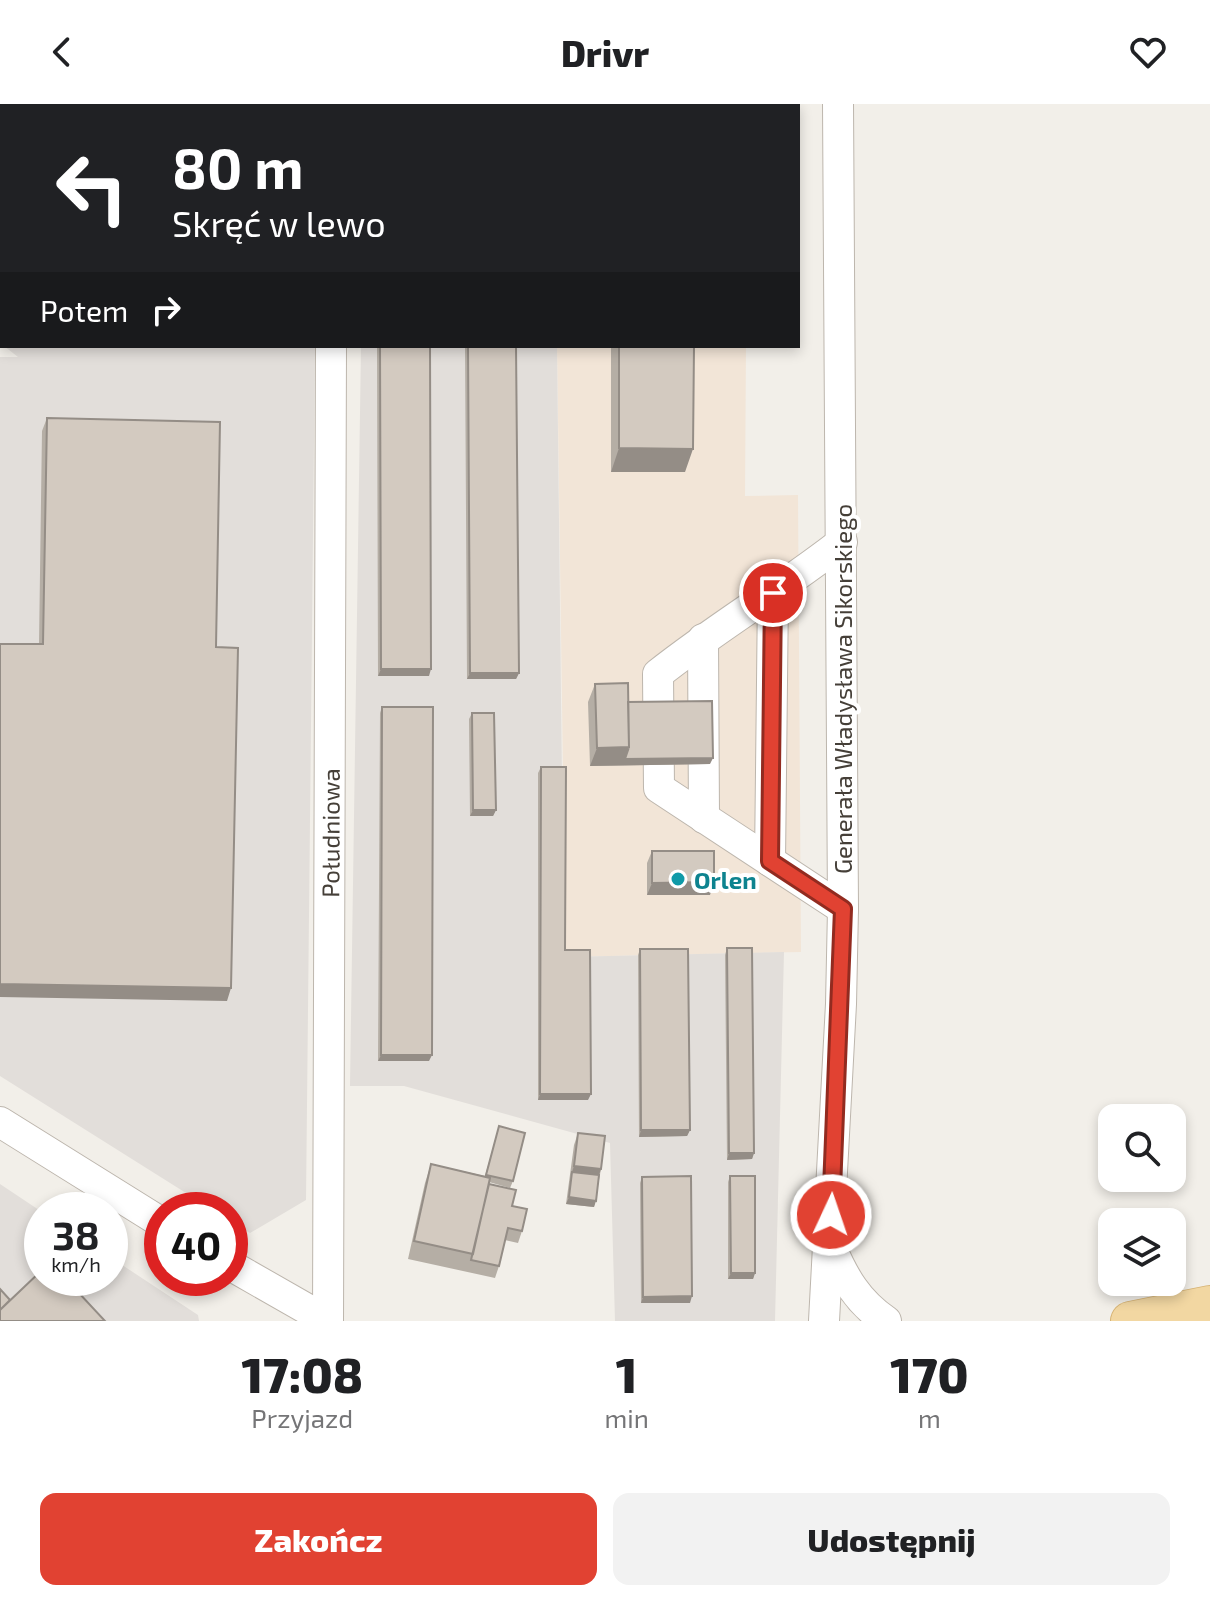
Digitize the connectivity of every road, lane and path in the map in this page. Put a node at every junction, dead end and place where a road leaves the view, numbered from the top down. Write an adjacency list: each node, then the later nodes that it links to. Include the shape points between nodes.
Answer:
1 (838, 104): 3 (street, Generała Władysława Sikorskiego)
2 (331, 348): 14 (street, Południowa)
3 (842, 542): 4 (street); 8 (street, Generała Władysława Sikorskiego)
4 (773, 593): 5 (street); 7 (street)
5 (703, 639): 6 (street); 6 (street, via 658,674 659,788)
6 (704, 818): 7 (street)
7 (770, 861): 8 (street)
8 (843, 909): 11 (street, Generała Władysława Sikorskiego)
9 (0, 1122): 10 (street)
10 (144, 1212)
11 (830, 1245): 15 (street, Generała Władysława Sikorskiego); 16 (street, via 857,1297)
12 (248, 1275): 14 (street)
13 (1210, 1305): 17 (main road)
14 (328, 1321)
15 (824, 1321)
16 (886, 1321)
17 (1130, 1321)

